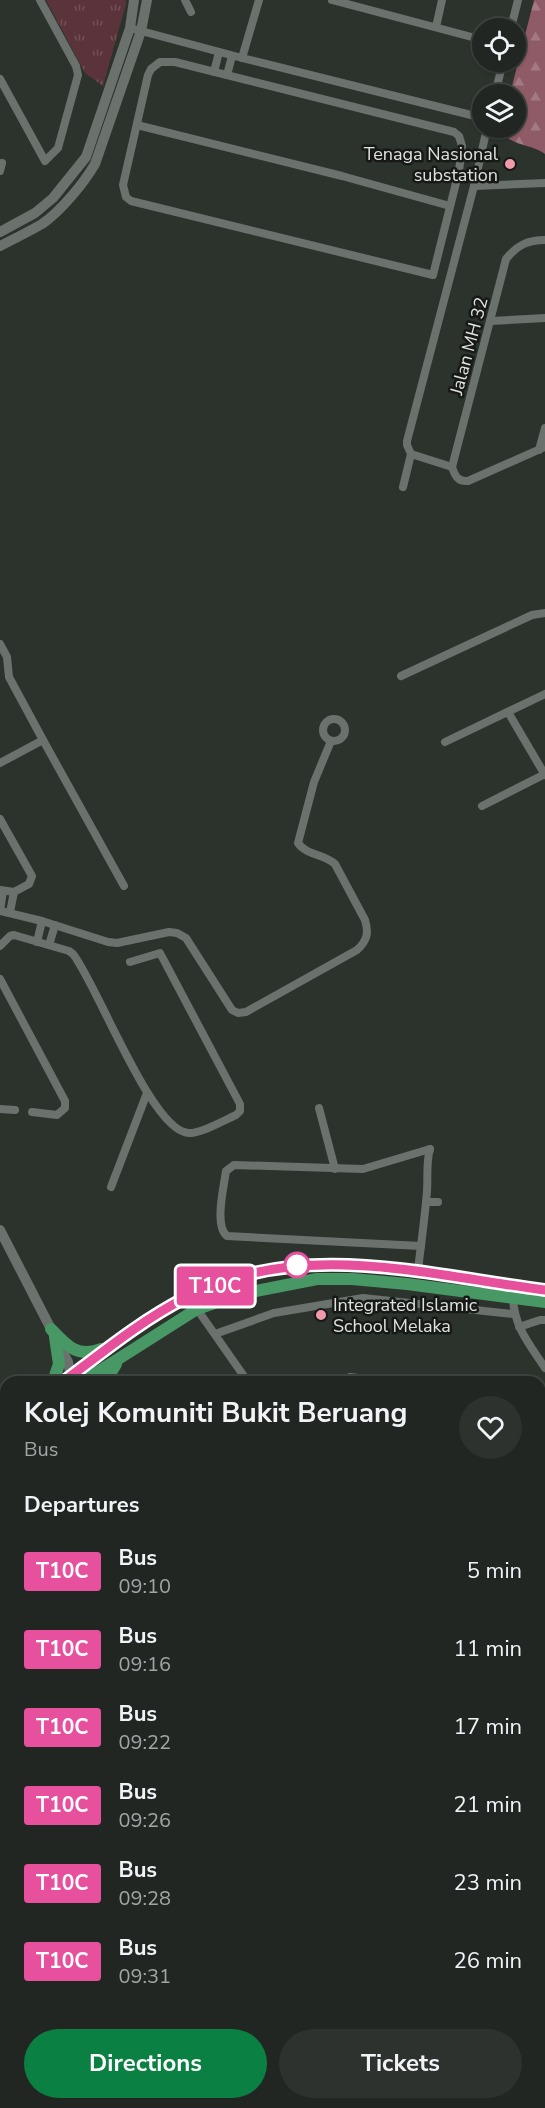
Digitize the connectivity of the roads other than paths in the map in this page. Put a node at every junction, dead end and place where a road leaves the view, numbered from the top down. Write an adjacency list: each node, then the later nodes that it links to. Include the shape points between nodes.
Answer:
1 (40, 0): 19 (street, via 78,75 58,148 45,161)
2 (134, 0): 12 (main road)
3 (147, 0): 12 (main road)
4 (185, 0): 9 (street)
5 (259, 0): 16 (street)
6 (332, 0): 11 (street)
7 (442, 0): 11 (street)
8 (518, 0): 10 (street)
9 (191, 12)
10 (514, 18)
11 (436, 27): 13 (street)
12 (136, 30): 14 (street); 26 (main road, via 82,164 35,213); 28 (main road, via 90,172 44,222)
13 (472, 37)
14 (219, 52): 15 (street); 17 (street)
15 (232, 56): 16 (street); 18 (street)
16 (242, 58): 20 (street)
17 (214, 72): 18 (street); 21 (street, via 175,62 155,65 148,75)
18 (227, 75): 25 (street, via 454,132 462,146)
19 (0, 79)
20 (472, 115)
21 (137, 125): 25 (street); 25 (street, via 123,185 126,197 136,204 433,275)
22 (485, 138): 24 (street)
23 (545, 183): 24 (street)
24 (474, 186): 33 (street, via 406,445)
25 (450, 206)
26 (0, 232)
27 (545, 240): 30 (street, Jalan MH 32, via 523,243 506,259)
28 (0, 246)
29 (545, 318): 30 (street)
30 (491, 321): 34 (street, Jalan MH 32)
31 (545, 428): 32 (street)
32 (542, 449): 34 (street, via 474,479 462,481)
33 (411, 454): 34 (street); 35 (street)
34 (452, 467)
35 (403, 486)
36 (545, 613): 38 (street, via 532,615)
37 (0, 644): 41 (street, via 7,657 9,677)
38 (401, 676)
39 (545, 694): 40 (street)
40 (508, 712): 43 (street); 45 (street)
41 (43, 740): 44 (street); 48 (street)
42 (331, 741): 54 (street, via 314,782 298,843 334,864 363,915 368,929 365,943 357,950 238,1013 232,1010 186,938 177,933 108,942)
43 (445, 742)
44 (0, 763)
45 (545, 775): 46 (street)
46 (482, 806)
47 (0, 819): 50 (street, via 32,876 29,884)
48 (124, 886)
49 (2, 891): 50 (street); 51 (street)
50 (14, 892): 52 (street)
51 (0, 911): 52 (street)
52 (10, 912): 53 (street)
53 (42, 921): 54 (street); 55 (street)
54 (55, 926): 56 (street)
55 (37, 942): 56 (street); 57 (street, via 14,935)
56 (49, 945): 60 (street, via 69,951 77,959)
57 (0, 946)
58 (130, 962): 60 (street, via 160,953 240,1104 240,1111 189,1134 167,1122)
59 (0, 980): 64 (street, via 65,1101 65,1108 57,1115)
60 (147, 1093): 66 (street)
61 (319, 1108): 65 (street)
62 (0, 1109): 63 (street)
63 (15, 1110)
64 (32, 1112)
65 (334, 1169): 67 (street, via 363,1169 427,1152); 70 (street, via 231,1166 226,1171 222,1197 223,1233)
66 (111, 1187)
67 (426, 1202): 68 (street); 70 (street)
68 (438, 1202)
69 (0, 1230): 79 (main road)
70 (421, 1246): 71 (street)
71 (418, 1270): 72 (main road); 81 (main road, via 347,1263 304,1264 232,1279 180,1301)
72 (545, 1290)
73 (513, 1298): 74 (main road); 75 (main road, via 407,1284 317,1279 240,1294); 76 (street)
74 (545, 1302)
75 (197, 1309): 80 (street); 82 (main road)
76 (513, 1314): 78 (street); 80 (street, via 363,1298 274,1313)
77 (545, 1320): 78 (street)
78 (519, 1327): 83 (street)
79 (53, 1333): 81 (main road, via 83,1353); 84 (main road, via 59,1364); 85 (main road)
80 (215, 1334): 89 (street)
81 (112, 1344): 86 (main road)
82 (125, 1354): 87 (main road); 88 (main road)
83 (545, 1368)
84 (55, 1376)
85 (75, 1376)
86 (79, 1376)
87 (82, 1376)
88 (109, 1376)
89 (244, 1376)

